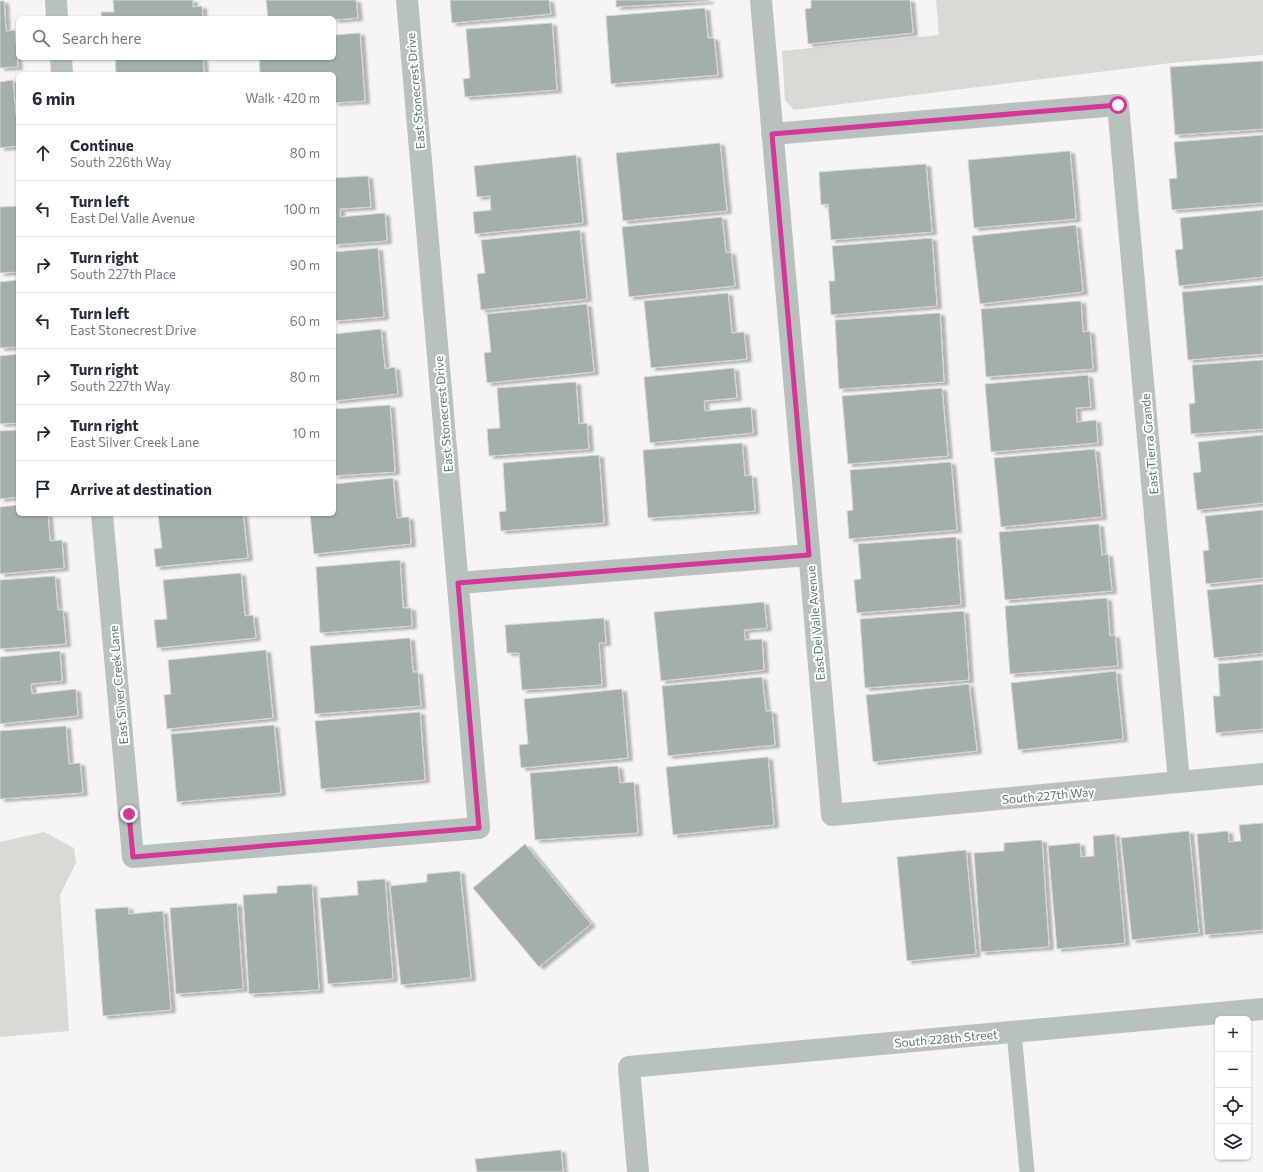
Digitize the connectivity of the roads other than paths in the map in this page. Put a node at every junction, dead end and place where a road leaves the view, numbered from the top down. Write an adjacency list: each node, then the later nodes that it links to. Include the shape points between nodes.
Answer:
1 (56, 0): 4 (street)
2 (407, 0): 10 (street, East Stonecrest Drive)
3 (761, 0): 7 (street, East Del Valle Avenue)
4 (57, 16)
5 (61, 60): 6 (street)
6 (62, 72)
7 (772, 134): 9 (street, East Del Valle Avenue); 12 (street, East Tierra Grande, via 1118,105)
8 (102, 516): 14 (street, East Silver Creek Lane, via 133,857)
9 (809, 555): 10 (street); 13 (street, East Del Valle Avenue)
10 (458, 583): 14 (street, East Stonecrest Drive)
11 (1263, 774): 12 (street, South 227th Way)
12 (1179, 782): 13 (street, South 227th Way)
13 (832, 815)
14 (479, 828)
15 (1263, 1009): 16 (street, South 228th Street)
16 (1014, 1032): 17 (street, South 228th Street, via 629,1066); 18 (lane)
17 (638, 1172)
18 (1027, 1172)

